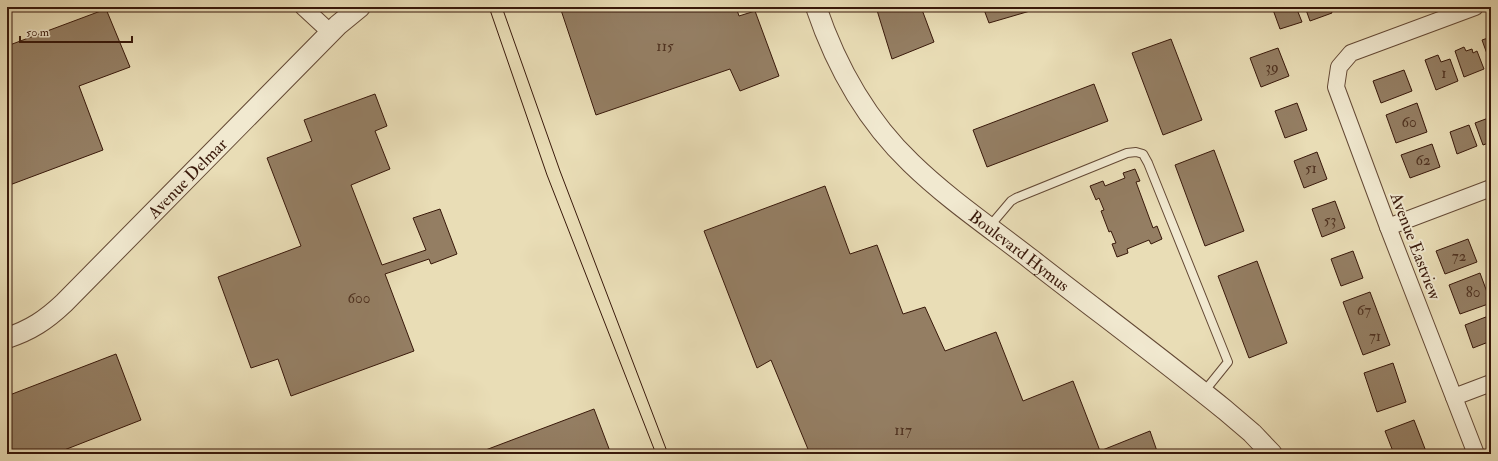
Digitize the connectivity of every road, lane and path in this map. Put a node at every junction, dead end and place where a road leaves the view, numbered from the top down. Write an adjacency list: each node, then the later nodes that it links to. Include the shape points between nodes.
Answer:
1 (303, 7): 5 (street)
2 (360, 7): 5 (street, Avenue Delmar)
3 (816, 7): 7 (street, Boulevard Hymus, via 837,62 882,132 920,171)
4 (1475, 7): 8 (street, Avenue Eastview, via 1351,53 1338,67 1336,88)
5 (330, 32): 9 (street, Avenue Delmar, via 64,303 40,323)
6 (1491, 188): 8 (street)
7 (989, 227): 11 (street, Boulevard Hymus); 11 (lane, via 1010,201 1016,198 1127,152 1143,154 1228,362)
8 (1388, 227): 12 (street, Avenue Eastview)
9 (7, 338)
10 (1491, 383): 12 (street)
11 (1203, 393): 13 (street, Boulevard Hymus, via 1241,423)
12 (1454, 397): 14 (street, Avenue Eastview)
13 (1272, 454)
14 (1476, 454)

